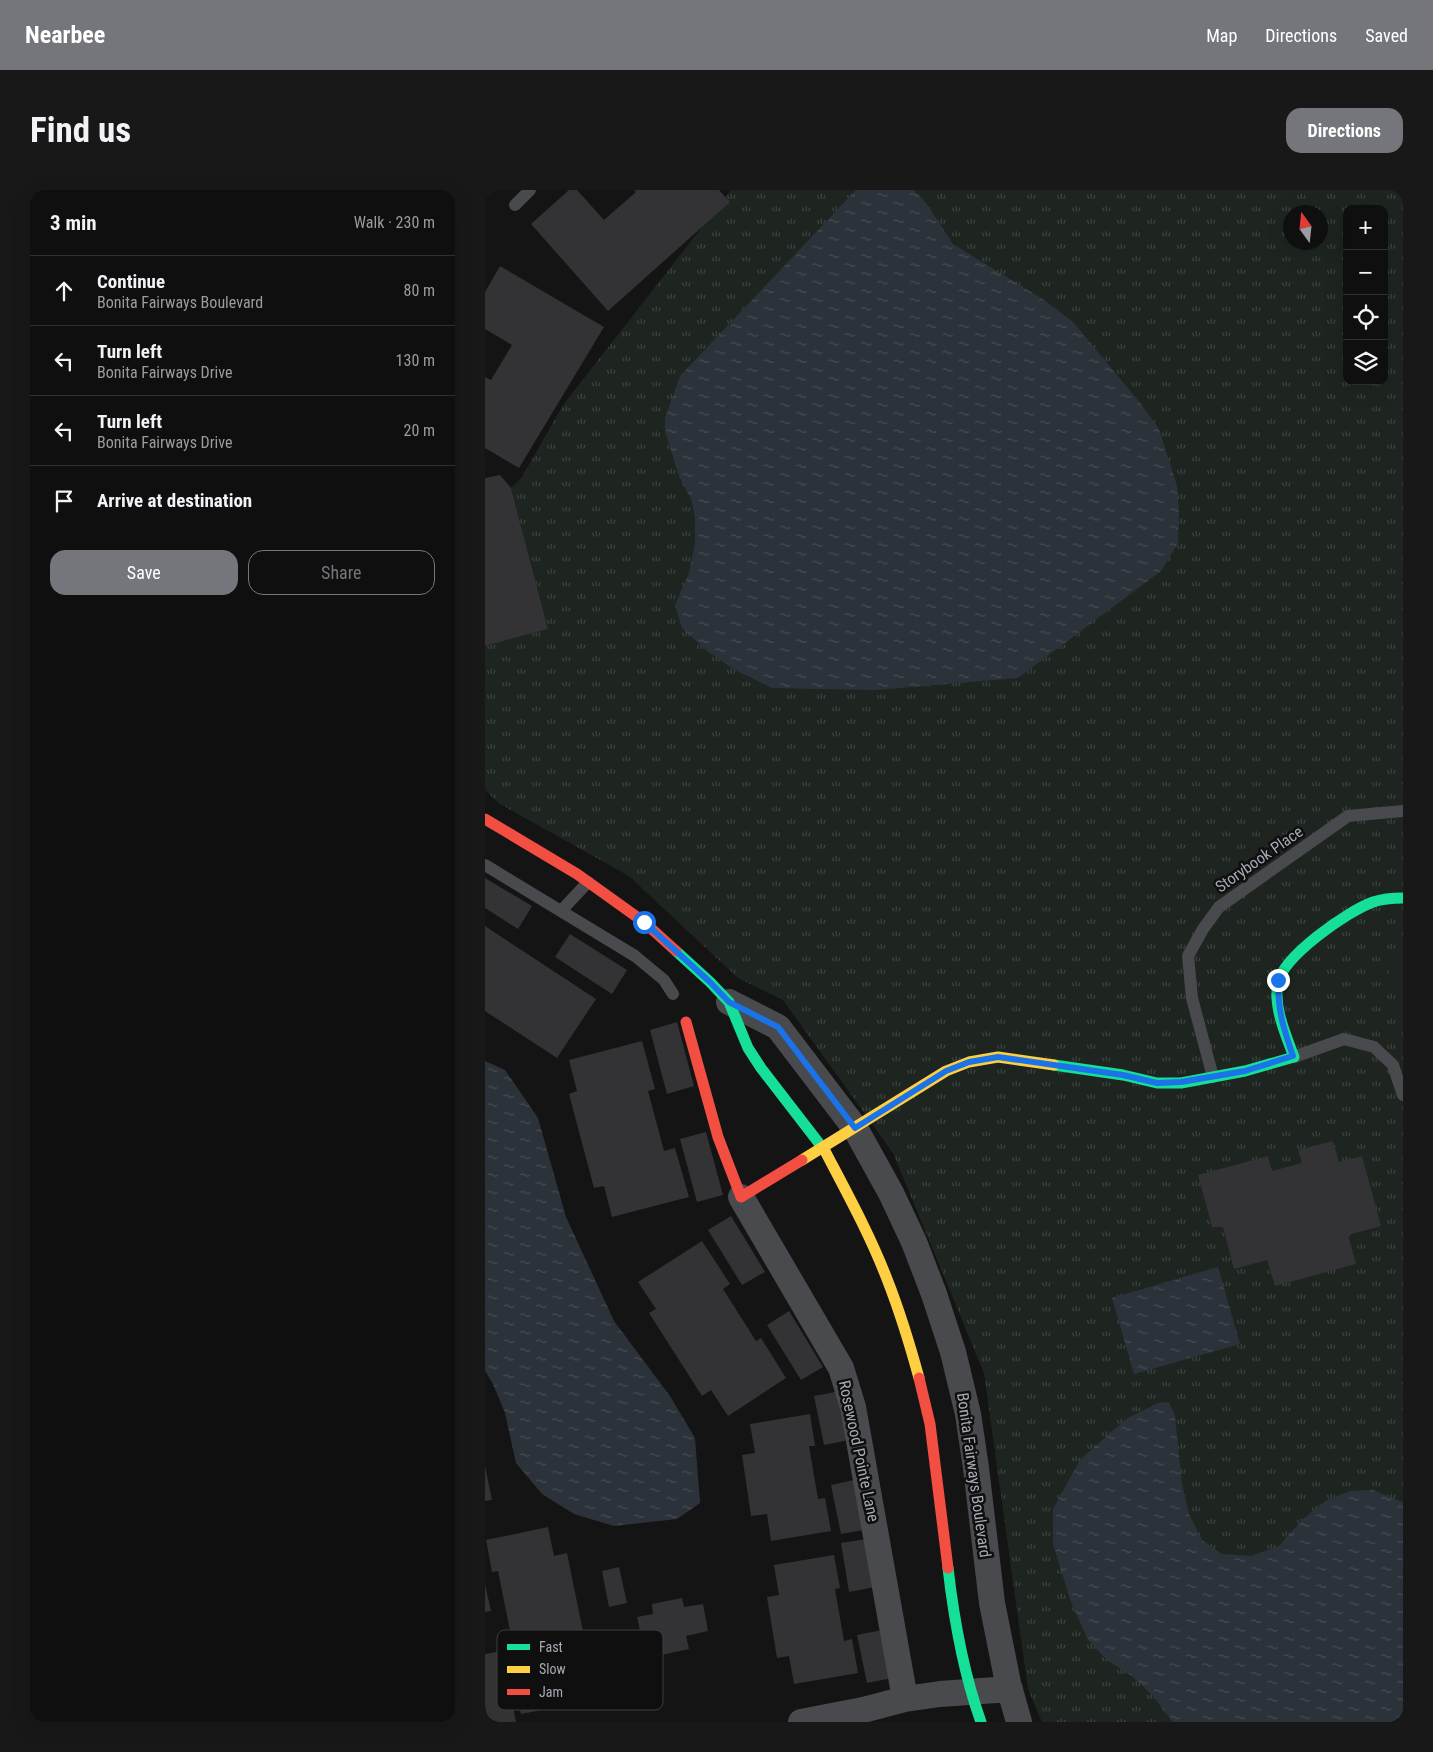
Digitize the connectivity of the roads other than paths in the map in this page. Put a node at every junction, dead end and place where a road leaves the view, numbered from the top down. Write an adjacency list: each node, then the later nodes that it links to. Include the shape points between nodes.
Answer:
1 (530, 190): 2 (lane)
2 (515, 205)
3 (1403, 811): 13 (lane, Storybook Place, via 1348,816 1219,907 1187,956 1192,998)
4 (485, 819): 6 (street, Bonita Fairways Boulevard)
5 (485, 865): 8 (lane)
6 (588, 882): 8 (lane); 10 (street, Bonita Fairways Boulevard, via 644,922)
7 (1403, 898): 12 (street, via 1372,902 1345,916 1312,940 1289,963 1278,980 1278,1002)
8 (561, 911): 9 (lane, via 635,956 664,980)
9 (673, 994)
10 (729, 1002): 15 (street, Bonita Fairways Boulevard, via 778,1027); 16 (street, Bonita Fairways Boulevard, via 748,1048)
11 (686, 1022): 17 (street, Rosewood Pointe Lane, via 718,1137)
12 (1293, 1056): 13 (street); 14 (lane, via 1344,1039 1374,1047 1393,1065)
13 (1213, 1077): 15 (street, via 1157,1083 998,1057 969,1062 946,1071)
14 (1403, 1095)
15 (855, 1128): 16 (street); 18 (street, Bonita Fairways Boulevard, via 914,1242 953,1352 968,1414 992,1603)
16 (822, 1146): 17 (street); 19 (street, Bonita Fairways Boulevard, via 876,1253 909,1340 930,1424 957,1631)
17 (741, 1198): 20 (street, Rosewood Pointe Lane, via 841,1368 853,1408)
18 (1010, 1689): 19 (street); 23 (street, Bonita Fairways Boulevard)
19 (970, 1692): 20 (street); 22 (street, Bonita Fairways Boulevard)
20 (905, 1699): 21 (street)
21 (801, 1722)
22 (981, 1722)
23 (1019, 1722)

